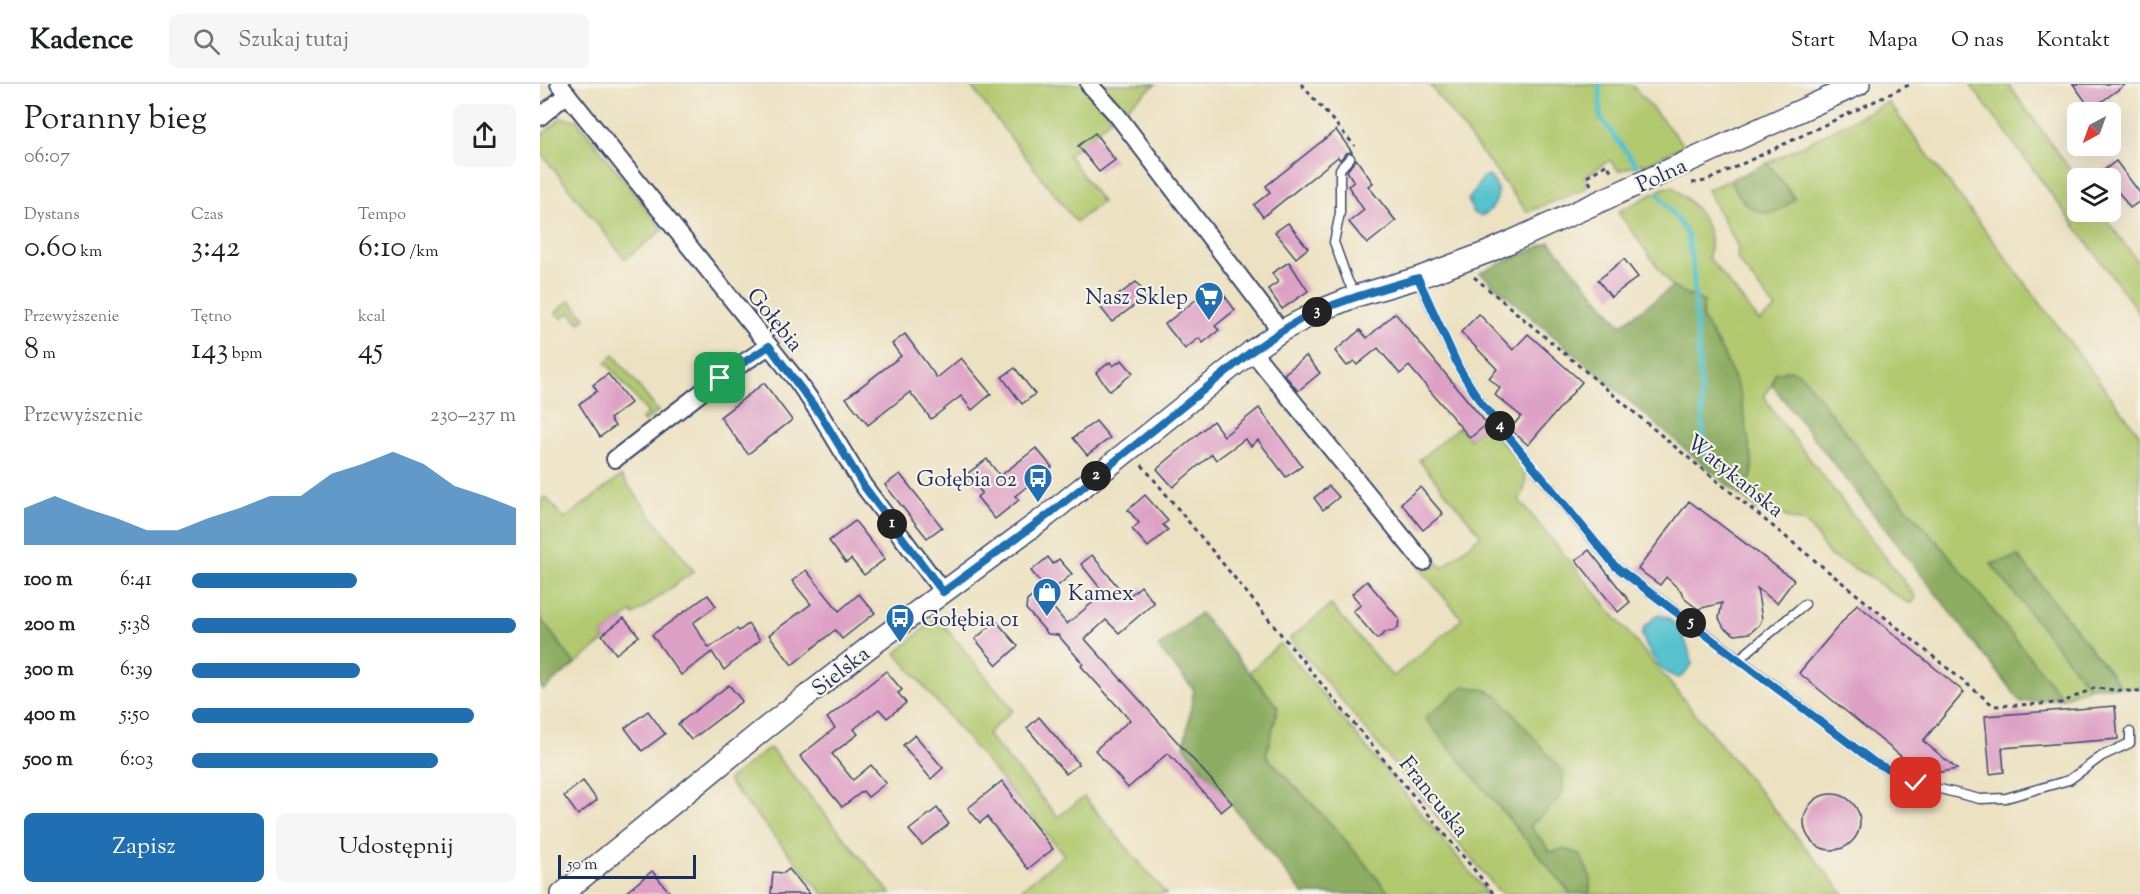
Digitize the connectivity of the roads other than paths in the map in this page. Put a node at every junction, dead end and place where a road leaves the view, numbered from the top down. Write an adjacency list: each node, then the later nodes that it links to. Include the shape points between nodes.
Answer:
1 (1089, 84): 9 (street, via 1117,115)
2 (1858, 84): 6 (street, Polna)
3 (563, 89): 4 (street); 10 (street, Gołębia)
4 (540, 117)
5 (1350, 158): 8 (lane, via 1340,169 1340,213 1334,242)
6 (1464, 262): 7 (street, Sielska)
7 (1418, 278): 8 (street, Sielska); 16 (lane, via 1459,368 1481,403 1615,566)
8 (1356, 296): 9 (street, Sielska)
9 (1281, 331): 11 (street, Sielska)
10 (769, 346): 12 (street, via 720,378); 14 (street, Gołębia, via 820,414 863,485)
11 (1252, 351): 13 (street); 14 (street, Sielska, via 1048,515)
12 (615, 459)
13 (1423, 562)
14 (943, 592): 18 (street, Sielska, via 763,730)
15 (1805, 604): 16 (lane)
16 (1739, 659): 17 (lane, via 1874,762 1916,783 1980,799 2006,798 2069,780 2102,756 2130,743)
17 (2130, 732)
18 (562, 894)

